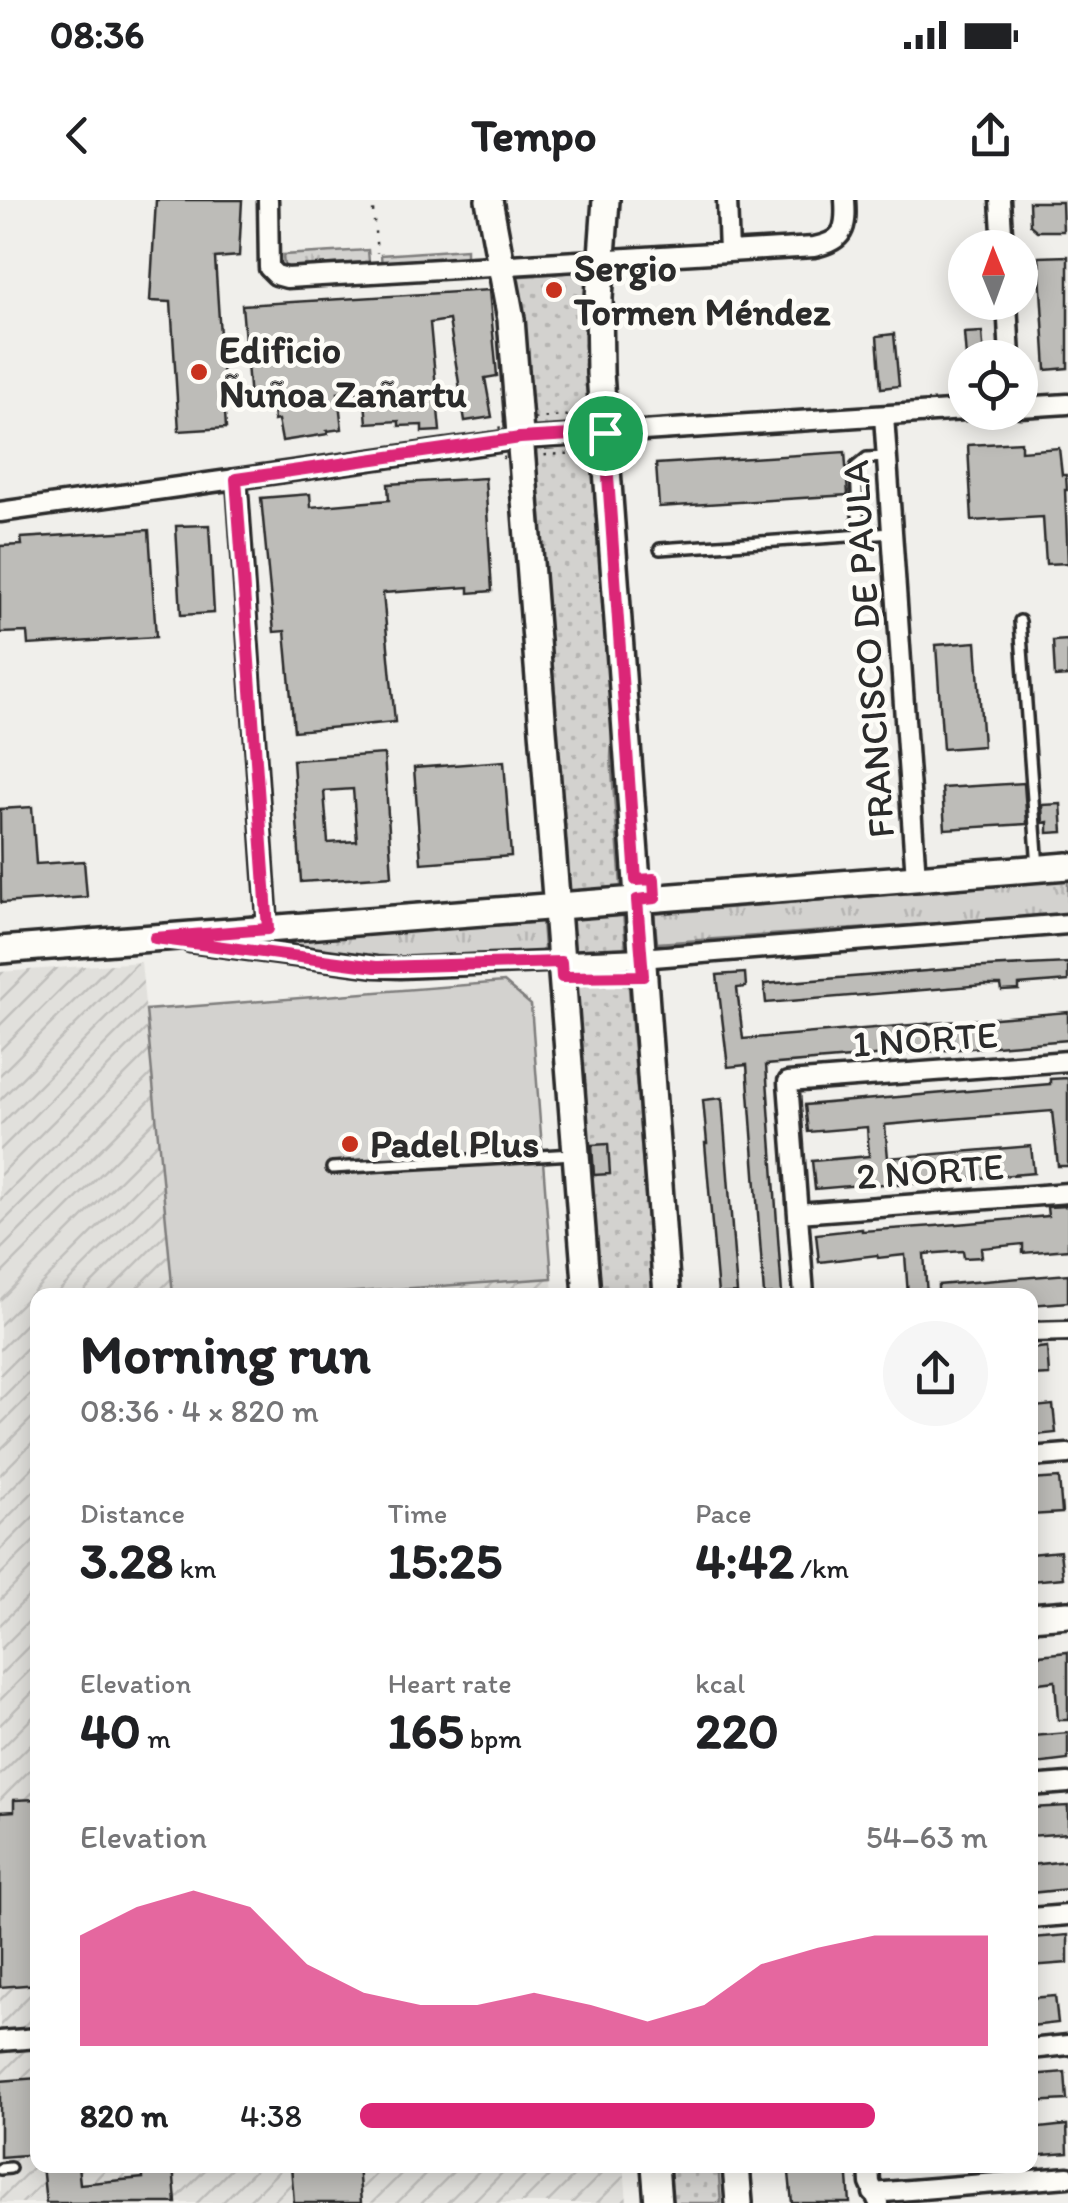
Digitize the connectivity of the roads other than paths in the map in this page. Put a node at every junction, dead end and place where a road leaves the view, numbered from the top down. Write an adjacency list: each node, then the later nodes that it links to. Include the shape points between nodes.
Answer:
1 (268, 200): 10 (street, via 269,268 276,275)
2 (489, 200): 10 (main road)
3 (606, 200): 9 (main road)
4 (727, 200): 8 (street)
5 (845, 200): 8 (street, via 847,222 827,244)
6 (1000, 200): 7 (street)
7 (1002, 230)
8 (730, 252): 9 (street)
9 (603, 259): 10 (street); 15 (main road)
10 (502, 264): 16 (main road)
11 (1068, 404): 12 (street)
12 (1038, 406)
13 (948, 411): 14 (street)
14 (884, 416): 15 (street); 17 (street, FRANCISCO DE PAULA)
15 (605, 433): 16 (street); 27 (main road)
16 (520, 438): 18 (street); 28 (main road)
17 (887, 456): 20 (street, FRANCISCO DE PAULA); 21 (lane, via 856,467)
18 (236, 479): 19 (street); 30 (street)
19 (0, 512)
20 (892, 533): 21 (lane); 26 (street, FRANCISCO DE PAULA)
21 (858, 535): 22 (lane)
22 (660, 549)
23 (1020, 621): 25 (lane)
24 (1068, 866): 25 (main road)
25 (1038, 869): 26 (main road)
26 (916, 878): 27 (main road)
27 (637, 900): 28 (main road); 33 (main road)
28 (557, 906): 30 (main road); 34 (main road)
29 (1068, 924): 33 (street)
30 (268, 929): 31 (main road)
31 (155, 938): 32 (main road); 34 (street, via 376,967)
32 (0, 950)
33 (642, 958): 34 (street); 41 (main road)
34 (561, 962): 36 (main road)
35 (1068, 1061): 39 (street, 1 NORTE, via 788,1082)
36 (576, 1154): 37 (lane); 40 (main road)
37 (332, 1168)
38 (1068, 1194): 39 (street, 2 NORTE)
39 (798, 1213): 42 (street)
40 (585, 1288)
41 (666, 1288)
42 (803, 1288)
43 (1038, 1332): 44 (street)
44 (1068, 1332)
45 (1068, 1454): 46 (street)
46 (1038, 1456)
47 (1068, 1614): 48 (main road)
48 (1038, 1616)
49 (1068, 1783): 50 (street)
50 (1038, 1785)
51 (1068, 1915): 52 (street)
52 (1038, 1917)
53 (30, 2039): 54 (street)
54 (0, 2041)
55 (1068, 2046): 56 (street)
56 (1038, 2048)
57 (656, 2173): 62 (main road)
58 (737, 2173): 63 (main road)
59 (870, 2173): 61 (street)
60 (1068, 2177): 61 (street)
61 (876, 2198)
62 (658, 2203)
63 (739, 2203)

